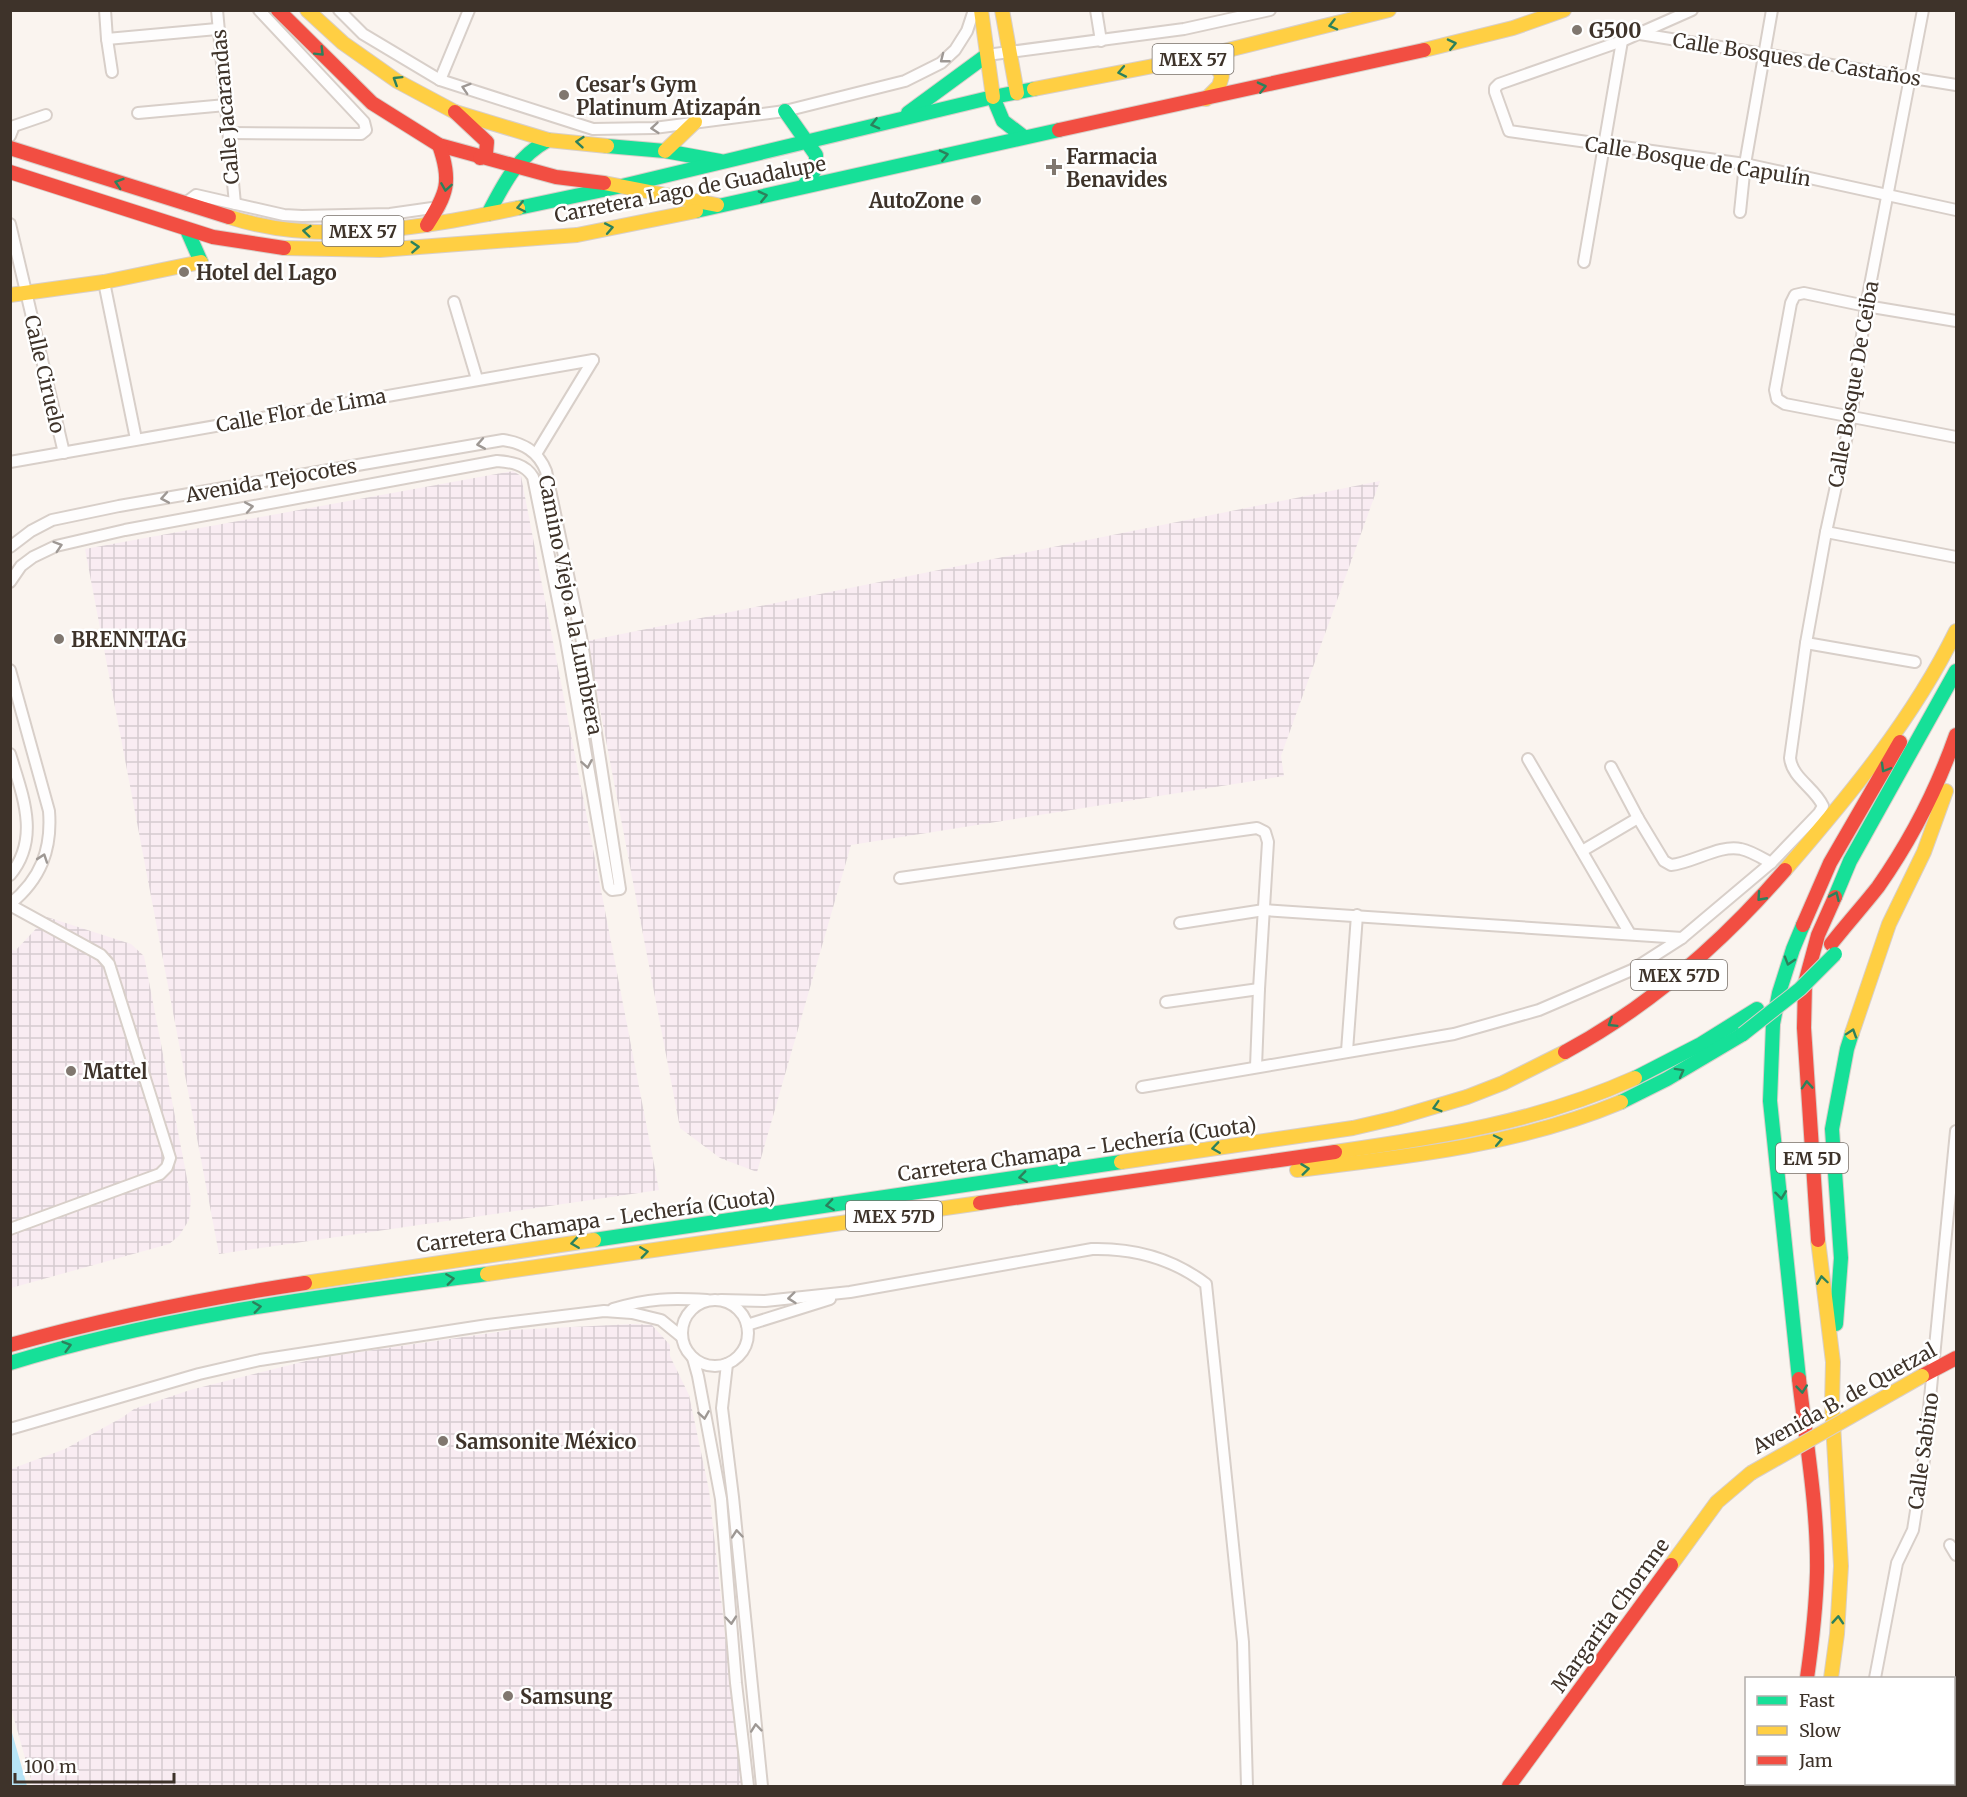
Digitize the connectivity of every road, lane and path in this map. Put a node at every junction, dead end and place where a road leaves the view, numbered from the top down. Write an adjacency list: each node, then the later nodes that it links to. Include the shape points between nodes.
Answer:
1 (105, 10): 20 (street)
2 (217, 10): 18 (street, Calle Jacarandas)
3 (260, 10): 41 (street, via 364,122 366,130 362,134)
4 (279, 10): 46 (main road, one-way to 46, via 372,103)
5 (307, 10): 36 (main road, one-way to 5, via 398,81 343,43)
6 (339, 10): 29 (street, via 363,34)
7 (469, 10): 29 (street)
8 (974, 10): 35 (street, one-way to 35, via 967,31 941,63 905,81)
9 (981, 10): 25 (main road)
10 (1002, 10): 23 (main road)
11 (1096, 10): 21 (street)
12 (1270, 10): 21 (street, via 1184,29)
13 (1389, 10): 26 (main road, MEX 57, one-way to 26)
14 (1564, 10): 33 (main road, MEX 57, one-way to 14, via 1462,42)
15 (1692, 10): 19 (street)
16 (1772, 10): 24 (street)
17 (1923, 10): 28 (street, Calle Bosque De Ceiba)
18 (218, 29): 20 (street); 34 (street, Calle Jacarandas)
19 (1638, 33): 22 (street); 24 (street, Calle Bosques de Castaños)
20 (111, 38): 27 (street)
21 (1101, 41): 23 (street)
22 (1622, 41): 47 (street); 47 (street, Calle Bosque de Capulín, via 1495,88 1509,131)
23 (1011, 51): 25 (street); 31 (main road)
24 (1764, 54): 28 (street, Calle Bosques de Castaños); 52 (street)
25 (987, 55): 32 (main road); 39 (main road)
26 (1200, 57): 31 (main road, MEX 57, one-way to 31); 33 (main road, via 1224,76 1223,83)
27 (112, 72)
28 (1909, 76): 30 (street, Calle Bosques de Castaños); 57 (street, Calle Bosque De Ceiba)
29 (440, 80): 40 (street, one-way to 29, via 654,128 593,129)
30 (1956, 85)
31 (1017, 93): 32 (main road, MEX 57)
32 (993, 97): 39 (main road, Carretera Lago de Guadalupe / MEX 57); 43 (main road, via 1004,124)
33 (1205, 99): 43 (main road, MEX 57)
34 (226, 105): 37 (street); 41 (street, Calle Jacarandas)
35 (785, 111): 40 (street); 45 (main road)
36 (455, 112): 44 (main road); 50 (main road, via 487,142 486,153)
37 (138, 113)
38 (46, 115): 42 (street, via 15,126)
39 (902, 118): 45 (main road, Carretera Lago de Guadalupe / MEX 57, one-way to 45)
40 (695, 122): 49 (main road)
41 (229, 133): 58 (street, Calle Jacarandas)
42 (10, 136)
43 (1024, 137): 56 (main road, Carretera Lago de Guadalupe / MEX 57, one-way to 43)
44 (548, 140): 49 (main road, one-way to 44); 53 (main road, via 532,148)
45 (807, 141): 51 (main road, Carretera Lago de Guadalupe / MEX 57); 56 (main road, via 818,164)
46 (439, 145): 50 (main road); 61 (main road, one-way to 61, via 449,185)
47 (1603, 145): 52 (street, Calle Bosque de Capulín); 70 (street)
48 (10, 148): 59 (main road, Carretera Lago de Guadalupe / MEX 57, one-way to 48)
49 (665, 151): 51 (main road)
50 (480, 158): 53 (main road)
51 (721, 161): 55 (main road, Carretera Lago de Guadalupe / MEX 57)
52 (1745, 164): 57 (street, Calle Bosque de Capulín); 63 (street)
53 (514, 166): 55 (main road, via 556,177); 64 (main road)
54 (10, 172): 67 (main road, Carretera Lago de Guadalupe / MEX 57)
55 (622, 186): 60 (main road); 64 (main road, Carretera Lago de Guadalupe / MEX 57, one-way to 64)
56 (804, 186): 60 (main road, Carretera Lago de Guadalupe / MEX 57, one-way to 56)
57 (1887, 195): 62 (street, Calle Bosque de Capulín); 75 (street, Calle Bosque De Ceiba)
58 (235, 204): 59 (street, via 196,195); 61 (street, via 302,216 390,214)
59 (187, 205): 66 (main road, Carretera Lago de Guadalupe / MEX 57, one-way to 59, via 314,232 240,221)
60 (721, 206): 68 (main road, Carretera Lago de Guadalupe / MEX 57, one-way to 60, via 285,249 380,250 577,235)
61 (439, 207): 66 (main road)
62 (1956, 210)
63 (1740, 212)
64 (488, 214): 66 (main road, Carretera Lago de Guadalupe / MEX 57)
65 (10, 224): 72 (street, Calle Ciruelo)
66 (427, 225)
67 (187, 230): 68 (main road, Carretera Lago de Guadalupe / MEX 57); 69 (main road)
68 (213, 237): 69 (main road)
69 (201, 262): 71 (main road)
70 (1584, 262)
71 (104, 282): 72 (main road); 81 (street)
72 (26, 292): 73 (main road); 82 (street, Calle Ciruelo)
73 (10, 295)
74 (454, 302): 78 (street)
75 (1866, 306): 76 (street); 79 (street, Calle Bosque De Ceiba); 79 (street, via 1804,293 1795,296 1775,390 1777,399 1785,404)
76 (1956, 321)
77 (593, 360): 78 (street, Calle Flor de Lima); 83 (street, Camino Viejo a la Lumbrera)
78 (477, 379): 81 (street, Calle Flor de Lima)
79 (1851, 417): 80 (street); 86 (street, Calle Bosque De Ceiba)
80 (1956, 437)
81 (136, 439): 82 (street, Calle Flor de Lima)
82 (64, 453): 84 (street, Calle Flor de Lima)
83 (536, 454): 85 (street, Camino Viejo a la Lumbrera, one-way to 83, via 533,477 610,889 620,889 579,627 546,471); 87 (street, Avenida Tejocotes, one-way to 87, via 517,442 503,440 120,506 52,520)
84 (10, 462)
85 (520, 465): 89 (street, Avenida Tejocotes, one-way to 85, via 33,556 56,546 496,461)
86 (1826, 532): 88 (street); 91 (street, Calle Bosque De Ceiba)
87 (10, 547)
88 (1956, 557)
89 (10, 582)
90 (1956, 631): 95 (main road, Carretera Chamapa - Lechería (Cuota) / MEX 57D)
91 (1806, 643): 92 (street); 104 (street, Calle Bosque De Ceiba, via 1790,758 1794,772 1819,797 1822,806)
92 (1915, 662)
93 (10, 670): 107 (street, one-way to 93, via 33,883 48,845 50,828 49,811)
94 (1956, 671): 131 (main road, EM 5D, one-way to 94, via 1815,1198 1804,1028 1806,983 1818,935 1850,861)
95 (1932, 679): 128 (main road, Carretera Chamapa - Lechería (Cuota) / MEX 57D, one-way to 128, via 1800,854 1736,925 1694,963 1567,1052 1468,1097 1353,1128 230,1294); 139 (main road, EM 5D, one-way to 139, via 1917,713 1830,863 1793,949 1773,1024 1770,1101 1813,1506 1816,1571)
96 (1956, 735): 113 (main road, Carretera Chamapa - Lechería (Cuota) / MEX 57D, via 1914,828)
97 (10, 754): 105 (street, via 28,822 24,847)
98 (1528, 759): 103 (street)
99 (1956, 764): 101 (main road)
100 (1611, 767): 102 (street)
101 (1946, 791): 113 (main road, via 1889,886 1862,923); 131 (main road, one-way to 101, via 1841,1258 1832,1129 1847,1049 1888,924 1924,852)
102 (1638, 818): 103 (street); 104 (street, via 1664,861 1671,865 1730,848 1745,850)
103 (1582, 851): 111 (street)
104 (1772, 863): 112 (street)
105 (10, 875)
106 (900, 878): 108 (street, via 1257,828 1265,832 1268,842)
107 (10, 905): 122 (street, via 101,955 109,964 170,1158 160,1174)
108 (1264, 910): 109 (street); 110 (street); 114 (street)
109 (1357, 915): 111 (street); 116 (street)
110 (1180, 923)
111 (1630, 934): 112 (street)
112 (1682, 938): 116 (street, via 1632,970 1539,1010 1454,1034)
113 (1833, 949): 121 (main road, Carretera Chamapa - Lechería (Cuota) / MEX 57D, via 1713,1039 1614,1088 1520,1119 1428,1139); 121 (main road, one-way to 113, bridge, via 1210,1180 1431,1154 1526,1134 1620,1103 1743,1034 1800,989)
114 (1259, 989): 115 (street); 117 (street)
115 (1166, 1002)
116 (1347, 1052): 117 (street)
117 (1256, 1067): 118 (street)
118 (1142, 1087)
119 (1956, 1131): 120 (street, Calle Sabino)
120 (1955, 1150): 134 (street, Calle Sabino)
121 (1164, 1177): 132 (main road, Carretera Chamapa - Lechería (Cuota) / MEX 57D, one-way to 121, via 72,1344 239,1309)
122 (10, 1229)
123 (850, 1292): 124 (street, one-way to 124, via 765,1301); 126 (street); 144 (street, via 1092,1249 1117,1248 1166,1260 1206,1284 1243,1642)
124 (716, 1300): 125 (street, via 667,1298); 126 (street, via 738,1309); 127 (street, via 692,1309 682,1327)
125 (604, 1311): 127 (street, via 652,1316); 135 (street, via 260,1360)
126 (747, 1325): 133 (street, via 745,1347)
127 (682, 1337): 129 (street)
128 (10, 1345)
129 (693, 1358): 133 (street, via 709,1366); 142 (street, one-way to 142, via 721,1499)
130 (1956, 1358): 134 (main road, Avenida B. de Quetzal)
131 (1833, 1362): 140 (main road, EM 5D, one-way to 131, via 1841,1566)
132 (10, 1363)
133 (727, 1364): 143 (street, one-way to 133, via 722,1408)
134 (1928, 1373): 136 (main road, Avenida B. de Quetzal, bridge); 141 (street, Calle Sabino, via 1924,1460 1913,1530 1897,1563)
135 (10, 1429)
136 (1751, 1473): 145 (main road, Margarita Chornne, via 1717,1502)
137 (1950, 1545): 138 (street)
138 (1956, 1555)
139 (1807, 1677)
140 (1832, 1677)
141 (1875, 1677)
142 (748, 1786)
143 (762, 1786)
144 (1247, 1786)
145 (1509, 1786)

